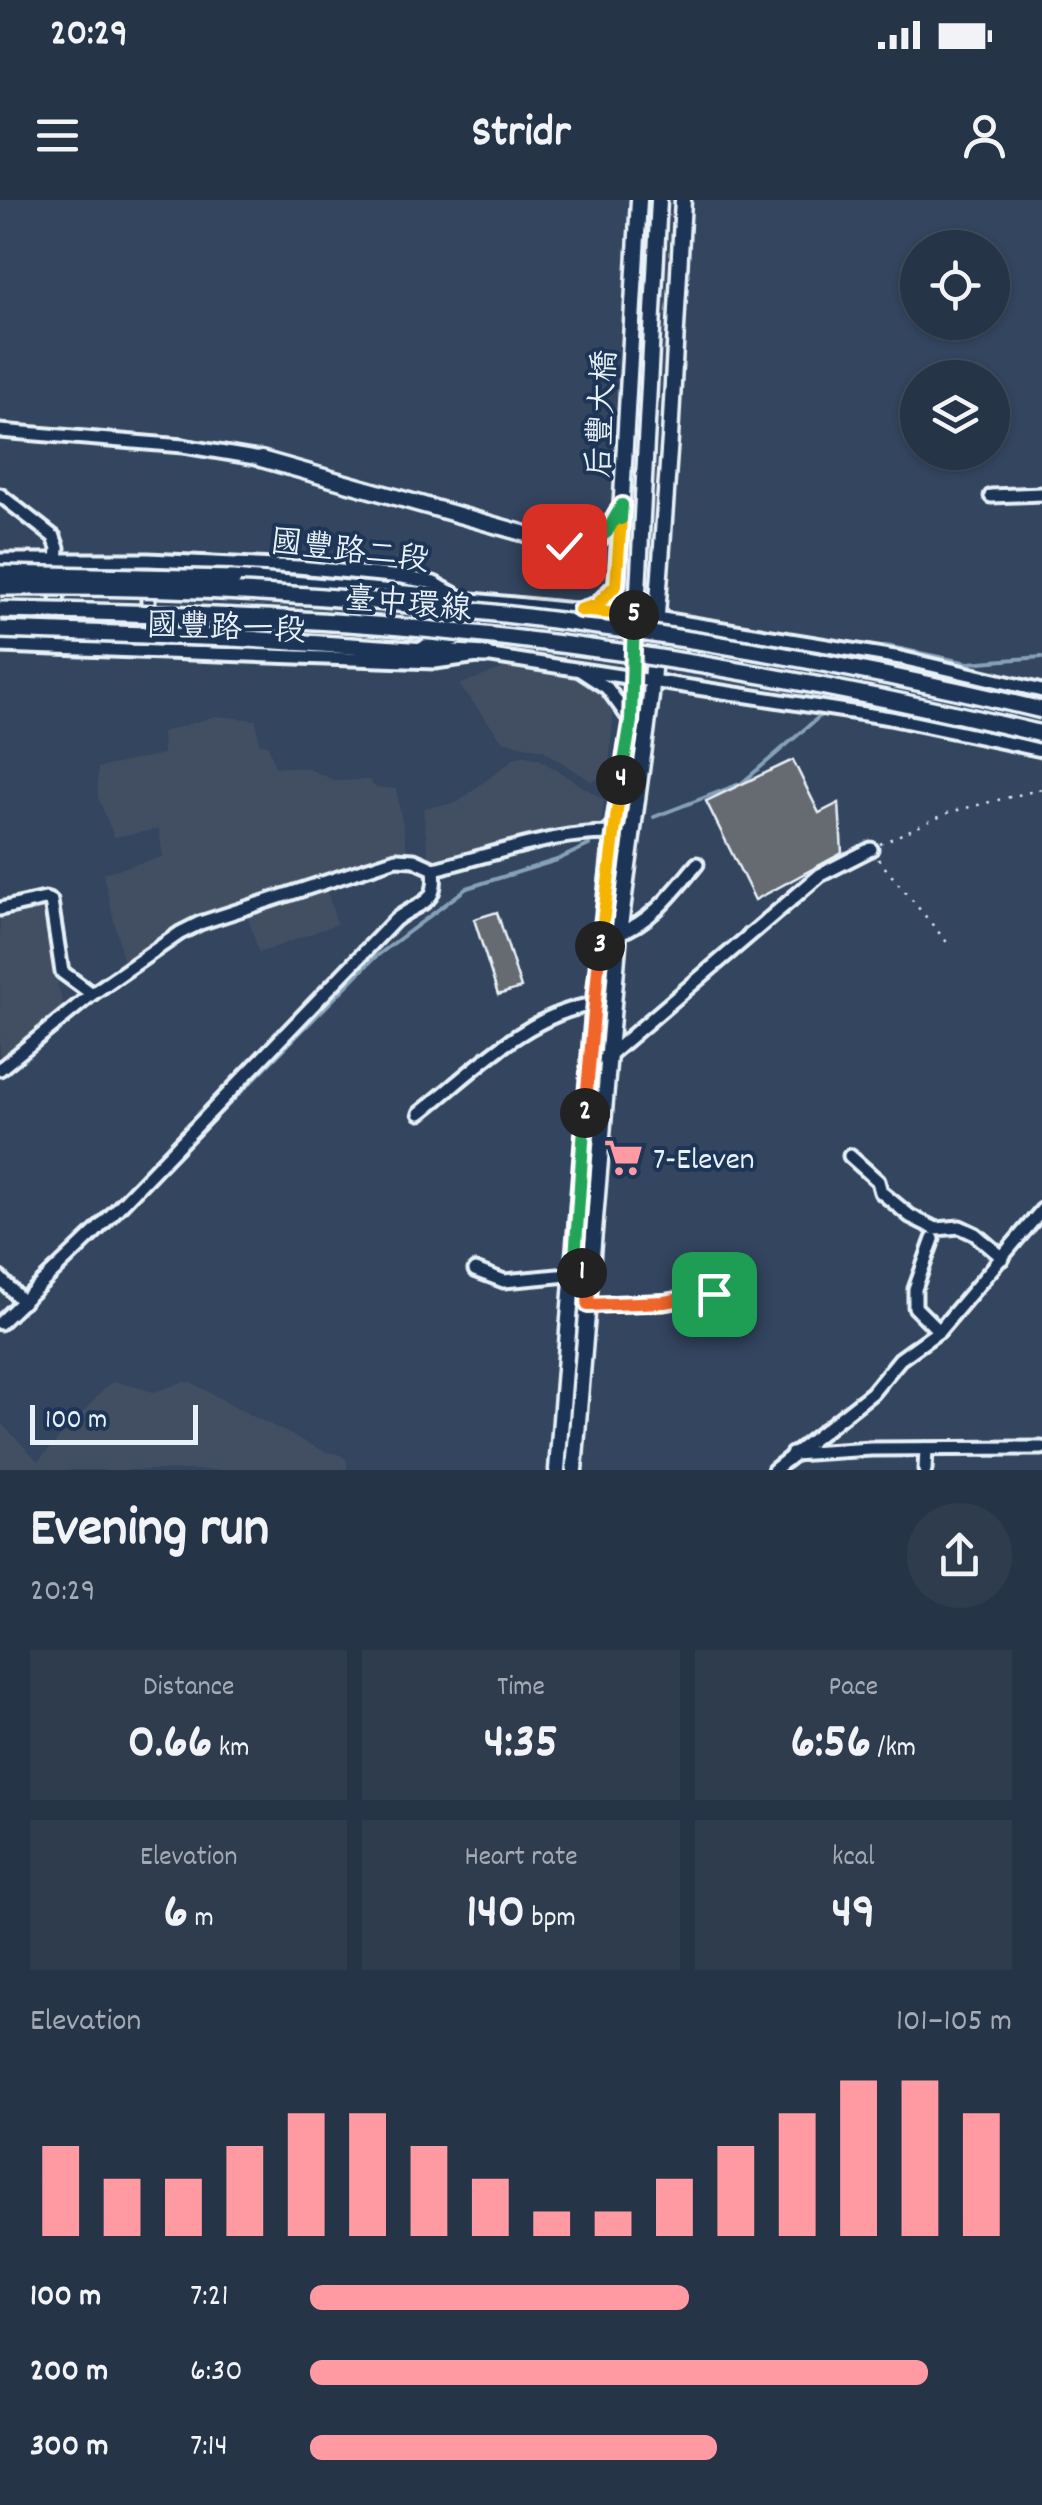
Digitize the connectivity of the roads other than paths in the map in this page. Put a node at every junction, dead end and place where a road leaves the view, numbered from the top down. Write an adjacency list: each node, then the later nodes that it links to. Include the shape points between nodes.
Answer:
1 (639, 200): 9 (main road, 后豐大橋)
2 (659, 200): 18 (main road, 后豐大橋)
3 (683, 200): 19 (main road)
4 (0, 431): 5 (street)
5 (261, 458): 9 (main road, via 564,546 589,547)
6 (1042, 494): 8 (street)
7 (0, 495): 10 (street, via 54,538)
8 (991, 496)
9 (622, 505): 17 (main road, 后豐大橋, via 616,585 597,605)
10 (57, 559): 11 (street, 國豐路二段); 12 (street, 國豐路二段); 24 (street)
11 (0, 560)
12 (148, 560): 15 (street, 國豐路二段, via 402,577 434,583); 26 (street)
13 (0, 574): 15 (highway, bridge, via 232,579)
14 (0, 587): 33 (highway, 臺中環線, bridge, via 152,589 465,610 740,647)
15 (463, 599): 17 (street, 國豐路二段)
16 (0, 610): 37 (highway, 臺中環線, bridge, via 348,623 533,642 830,686)
17 (580, 610): 18 (street, 國豐路二段)
18 (636, 616): 19 (street, 國豐路二段); 21 (main road, 后豐大橋)
19 (656, 618): 22 (main road); 31 (street, 國豐路二段, via 901,658)
20 (0, 630): 25 (highway, bridge)
21 (634, 642): 22 (street); 25 (highway, via 488,626); 29 (main road, 后豐大橋)
22 (654, 645): 30 (main road); 32 (street)
23 (0, 646): 24 (street, 國豐路一段)
24 (58, 646): 26 (street, 國豐路一段)
25 (423, 649): 27 (highway)
26 (148, 650): 27 (street, 國豐路一段, via 435,662)
27 (485, 655): 28 (street, 國豐路一段)
28 (568, 666): 29 (street); 34 (street, via 607,688)
29 (632, 676): 30 (street); 34 (main road, 后豐大橋)
30 (651, 678): 35 (street); 40 (main road)
31 (1042, 690)
32 (914, 691): 35 (street); 36 (street)
33 (1042, 710)
34 (631, 721): 39 (main road, 后豐大橋)
35 (908, 722): 38 (street)
36 (1042, 722)
37 (1042, 734)
38 (1042, 750)
39 (612, 832): 40 (street); 43 (street); 47 (main road, 后豐大橋)
40 (632, 835): 45 (main road)
41 (871, 849): 48 (street, via 820,875)
42 (697, 864): 45 (street, via 652,913)
43 (434, 869): 46 (street, via 396,859 200,923); 60 (street, via 432,896 395,920)
44 (0, 909): 46 (street, via 52,901 62,972)
45 (619, 933): 48 (main road)
46 (92, 994): 50 (street)
47 (594, 1004): 49 (main road, 后豐大橋); 51 (street, via 542,1021)
48 (607, 1057): 49 (street); 57 (main road)
49 (589, 1059): 57 (main road, 后豐大橋)
50 (0, 1069)
51 (420, 1113)
52 (850, 1156): 55 (street, via 910,1216 936,1229 976,1234)
53 (1042, 1210): 55 (street)
54 (932, 1239): 63 (street, via 915,1307)
55 (1004, 1258): 63 (street)
56 (475, 1270): 57 (street, via 504,1281)
57 (582, 1273): 61 (main road); 67 (main road)
58 (0, 1278): 60 (street)
59 (714, 1294): 61 (street)
60 (23, 1302): 62 (street)
61 (588, 1305): 68 (main road)
62 (0, 1323)
63 (939, 1331): 66 (street)
64 (1042, 1448): 65 (street)
65 (926, 1449): 66 (street); 70 (street)
66 (792, 1454): 69 (street)
67 (558, 1470)
68 (574, 1470)
69 (774, 1470)
70 (925, 1470)

